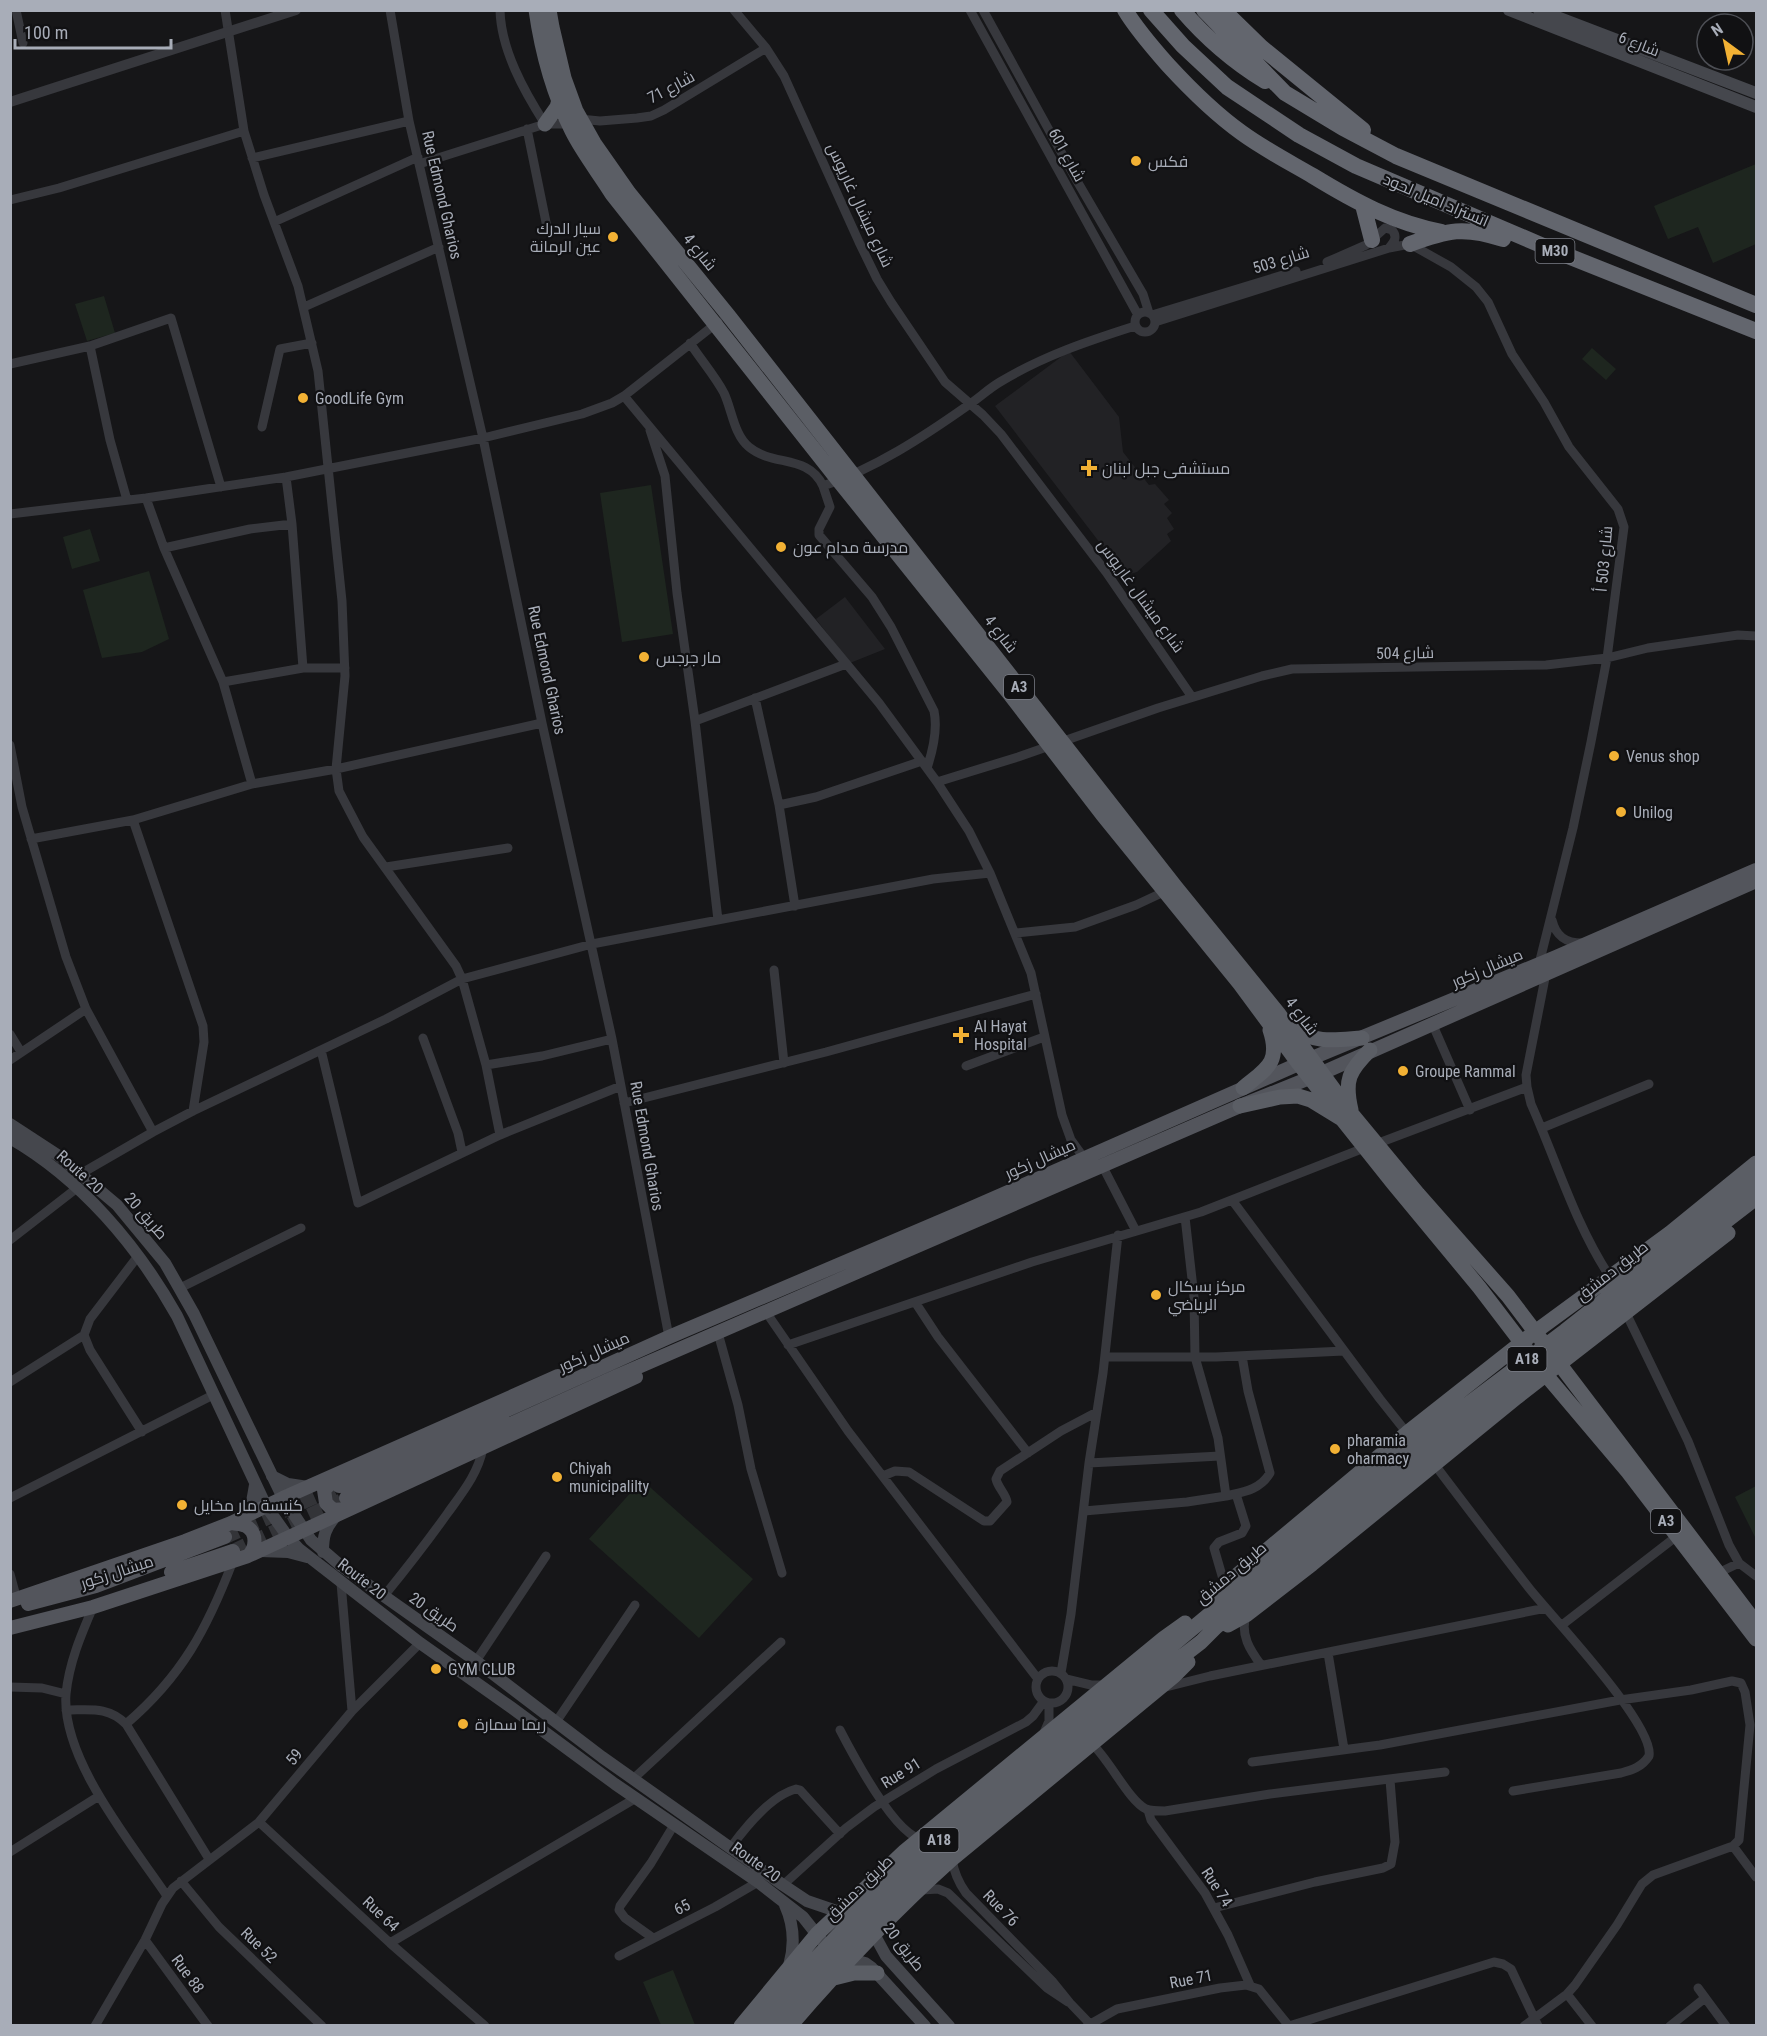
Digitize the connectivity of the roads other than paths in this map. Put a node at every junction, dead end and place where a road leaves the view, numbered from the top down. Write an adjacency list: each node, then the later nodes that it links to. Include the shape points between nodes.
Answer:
1 (16, 10): 19 (street)
2 (225, 10): 18 (street)
3 (296, 10): 18 (street)
4 (390, 10): 27 (street, Rue Edmond Gharios)
5 (501, 10): 29 (street, via 502,29 511,55)
6 (536, 10): 24 (highway, شارع 4 / A3, via 542,46)
7 (549, 10): 28 (highway, شارع 4 / A3)
8 (734, 10): 20 (street, شارع ميشال غاريوس)
9 (969, 10): 47 (street, شارع 601)
10 (982, 10): 48 (street, شارع 601, via 1143,294)
11 (1125, 10): 21 (highway)
12 (1151, 10): 44 (highway, اتستراد اميل لحود / M30, via 1227,87 1299,135 1356,166)
13 (1182, 10): 22 (highway, via 1244,69)
14 (1204, 10): 22 (highway, اتستراد اميل لحود / M30)
15 (1509, 10): 26 (main road, شارع 6)
16 (1539, 10): 23 (main road, شارع 6)
17 (1223, 11): 21 (highway, via 1203,22 1191,41); 32 (highway, via 1261,47)
18 (228, 32): 25 (street); 31 (street)
19 (24, 43)
20 (766, 48): 28 (street, شارع 71, via 651,116); 57 (street, شارع ميشال غاريوس, via 788,84 877,279 940,376)
21 (1189, 88): 36 (highway, via 1242,134)
22 (1285, 93): 32 (highway, اتستراد اميل لحود / M30)
23 (1756, 93)
24 (559, 100): 28 (highway, شارع 4 / A3); 29 (highway)
25 (10, 102)
26 (1756, 107)
27 (409, 121): 33 (street); 34 (street, Rue Edmond Gharios)
28 (575, 122): 29 (street, شارع 71); 49 (highway, شارع 4 / A3)
29 (545, 124): 30 (street, شارع 71)
30 (527, 129): 34 (street, شارع 71); 38 (street)
31 (244, 131): 33 (street); 35 (street)
32 (1396, 156): 45 (highway, اتستراد اميل لحود / M30)
33 (252, 158): 37 (street)
34 (418, 161): 37 (street, شارع 71); 42 (street, Rue Edmond Gharios)
35 (10, 200)
36 (1363, 205): 39 (highway, via 1410,225); 40 (highway)
37 (274, 222): 46 (street)
38 (548, 232)
39 (1442, 232): 41 (highway); 44 (highway, via 1481,232)
40 (1372, 240): 43 (street, شارع 503, via 1381,230 1388,229 1396,238); 48 (street, شارع 503, via 1333,260)
41 (1410, 244): 43 (street, شارع 503); 74 (street, شارع 503 أ, via 1451,267 1476,287 1569,447 1623,518)
42 (439, 247): 46 (street); 60 (street, Rue Edmond Gharios)
43 (1389, 248): 48 (street, شارع 503)
44 (1548, 248): 51 (highway, اتستراد اميل لحود / M30)
45 (1756, 305)
46 (304, 307): 52 (street)
47 (1138, 315): 48 (street, via 1145,312); 50 (street)
48 (1152, 317): 50 (street, via 1152,330 1145,333)
49 (722, 319): 53 (street); 65 (highway, شارع 4 / A3)
50 (1135, 326): 57 (street, via 1042,359 997,383)
51 (1756, 331)
52 (312, 343): 59 (street, via 280,349); 62 (street)
53 (690, 343): 56 (street); 66 (street, via 723,393 743,442 768,458 812,470)
54 (90, 346): 55 (street); 67 (street, via 171,318); 69 (street)
55 (10, 364)
56 (624, 396): 58 (street); 60 (street, via 582,414)
57 (969, 405): 65 (street); 79 (street, شارع ميشال غاريوس, via 1001,435 1096,558)
58 (648, 425): 61 (street); 63 (street)
59 (262, 427)
60 (483, 438): 62 (street); 82 (street, Rue Edmond Gharios)
61 (682, 464): 63 (street, via 670,467); 75 (street)
62 (328, 468): 64 (street); 77 (street)
63 (665, 476): 81 (street)
64 (286, 477): 67 (street); 71 (street)
65 (846, 478): 66 (street); 83 (highway, شارع 4 / A3)
66 (823, 486): 85 (street, via 830,507 819,535 878,607 934,711 934,743)
67 (220, 487): 68 (street)
68 (146, 498): 69 (street); 72 (street)
69 (127, 500): 70 (street)
70 (10, 514)
71 (292, 524): 72 (street); 76 (street)
72 (164, 548): 78 (street)
73 (1756, 636): 74 (street, شارع 504, via 1648,648)
74 (1607, 658): 79 (street, شارع 504, via 1546,665 1300,668); 100 (street, شارع 503 أ)
75 (846, 664): 80 (street); 85 (street)
76 (303, 668): 77 (street); 78 (street)
77 (345, 668): 86 (street)
78 (223, 682): 89 (street)
79 (1192, 697): 83 (street, شارع 504)
80 (755, 698): 81 (street); 90 (street)
81 (695, 721): 101 (street)
82 (542, 723): 86 (street); 104 (street, Rue Edmond Gharios)
83 (1056, 743): 88 (street, شارع 504); 98 (highway, شارع 4 / A3)
84 (10, 745): 87 (street)
85 (924, 764): 88 (street); 90 (street)
86 (336, 769): 89 (street); 94 (street, via 339,791 363,837)
87 (13, 774): 92 (street)
88 (937, 782): 96 (street)
89 (252, 784): 91 (street)
90 (779, 805): 99 (street)
91 (133, 820): 92 (street); 132 (street, via 203,1026)
92 (31, 838): 109 (street, via 66,957)
93 (508, 848): 94 (street)
94 (386, 867): 107 (street)
95 (1756, 870): 103 (main road, ميشال زكور)
96 (990, 873): 99 (street, via 933,879); 102 (street)
97 (1756, 881): 105 (main road, ميشال زكور)
98 (1170, 889): 102 (street, via 1076,927); 110 (highway, شارع 4 / A3, via 1240,984)
99 (795, 906): 101 (street)
100 (1552, 914): 103 (street, via 1560,937 1572,943); 105 (street, شارع 503 أ)
101 (718, 920): 104 (street)
102 (1016, 933): 108 (street)
103 (1588, 943): 105 (main road, ميشال زكور)
104 (592, 944): 107 (street); 115 (street, Rue Edmond Gharios)
105 (1543, 968): 111 (main road, ميشال زكور); 116 (main road, ميشال زكور); 127 (street, شارع 503 أ)
106 (774, 970): 121 (street)
107 (462, 979): 117 (street); 122 (street)
108 (1036, 994): 113 (street); 121 (street)
109 (86, 1009): 118 (street); 136 (street)
110 (1273, 1017): 116 (highway, via 1316,1040); 120 (highway, شارع 4 / A3); 128 (highway, via 1275,1055 1267,1068)
111 (1432, 1023): 116 (main road, ميشال زكور); 131 (street)
112 (10, 1034): 118 (street)
113 (1044, 1037): 123 (street); 141 (street, via 1065,1123)
114 (423, 1038): 140 (street)
115 (612, 1039): 122 (street); 126 (street, Rue Edmond Gharios)
116 (1366, 1044): 120 (main road, ميشال زكور); 124 (main road, ميشال زكور); 133 (highway, via 1348,1079)
117 (321, 1050): 132 (street); 140 (street, via 358,1203)
118 (21, 1052): 119 (street)
119 (10, 1060)
120 (1305, 1061): 124 (highway, شارع 4 / A3); 128 (main road, ميشال زكور)
121 (784, 1063): 129 (street)
122 (486, 1065): 137 (street)
123 (966, 1066)
124 (1316, 1075): 130 (main road, ميشال زكور); 133 (highway, شارع 4 / A3)
125 (1649, 1084): 135 (street)
126 (621, 1086): 129 (street, Rue Edmond Gharios); 137 (street)
127 (1527, 1087): 131 (street); 135 (street)
128 (1243, 1088): 141 (main road, ميشال زكور)
129 (624, 1103): 169 (street, Rue Edmond Gharios)
130 (1240, 1106): 133 (highway, via 1298,1096); 143 (main road, ميشال زكور)
131 (1470, 1110): 139 (street)
132 (193, 1111): 136 (street)
133 (1347, 1116): 139 (highway, A3)
134 (10, 1124): 144 (main road, طريق 20)
135 (1542, 1128): 156 (street, via 1581,1226)
136 (153, 1131): 144 (street)
137 (500, 1135): 140 (street)
138 (10, 1138): 146 (main road, Route 20)
139 (1370, 1146): 148 (street); 159 (highway, A3); 161 (highway, A3)
140 (462, 1152)
141 (1084, 1158): 169 (main road, ميشال زكور)
142 (1756, 1164): 156 (highway)
143 (1103, 1167): 152 (street); 163 (main road, ميشال زكور)
144 (82, 1173): 157 (main road, طريق 20, via 139,1230)
145 (1756, 1180): 211 (highway, طريق دمشق / A18, via 1435,1429)
146 (77, 1188): 154 (street); 155 (main road, Route 20)
147 (1756, 1198): 211 (highway, طريق دمشق / A18)
148 (1232, 1200): 150 (street); 174 (street)
149 (1756, 1210): 164 (highway)
150 (1185, 1216): 152 (street); 177 (street, via 1194,1297)
151 (301, 1228): 157 (street)
152 (1136, 1231): 153 (street)
153 (1118, 1235): 160 (street); 176 (street)
154 (10, 1240)
155 (138, 1256): 168 (street, via 90,1319); 182 (main road, Route 20, via 177,1316)
156 (1610, 1277): 158 (highway)
157 (180, 1288): 195 (main road, طريق 20)
158 (1585, 1295): 162 (highway); 165 (highway, via 1578,1307 1579,1320 1590,1328)
159 (1508, 1296): 162 (highway, via 1533,1315 1544,1317); 166 (highway, A3)
160 (915, 1302): 171 (street); 191 (street)
161 (1494, 1306): 170 (highway, A3); 179 (highway, via 1506,1341)
162 (1564, 1311): 166 (highway)
163 (766, 1312): 167 (main road, ميشال زكور); 171 (street)
164 (1626, 1313): 165 (highway); 218 (street, via 1681,1426)
165 (1607, 1327): 173 (highway)
166 (1535, 1332): 170 (highway); 178 (highway, A3)
167 (718, 1333): 172 (main road, ميشال زكور); 220 (street, via 751,1469)
168 (84, 1335): 181 (street); 188 (street)
169 (666, 1338): 198 (main road, ميشال زكور)
170 (1521, 1344): 179 (highway); 180 (highway, A3)
171 (788, 1345): 196 (street)
172 (683, 1348): 190 (main road, via 638,1376); 198 (main road, ميشال زكور)
173 (1580, 1348): 178 (highway); 183 (highway, via 1575,1367)
174 (1344, 1351): 175 (street); 189 (street)
175 (1242, 1356): 177 (street); 200 (street, via 1270,1473 1256,1488)
176 (1105, 1357): 177 (street); 187 (street)
177 (1195, 1357): 192 (street)
178 (1560, 1364): 180 (highway); 183 (highway, A3)
179 (1484, 1373): 186 (highway, via 1500,1374 1510,1383 1511,1393); 189 (highway)
180 (1546, 1375): 184 (highway); 185 (highway, A3)
181 (10, 1383)
182 (213, 1395): 188 (street); 201 (main road, Route 20)
183 (1585, 1396): 221 (highway, A3)
184 (1517, 1397): 185 (highway, via 1544,1391); 186 (highway)
185 (1571, 1406): 208 (highway, A3)
186 (1504, 1408): 194 (highway)
187 (1096, 1412): 191 (street); 193 (street)
188 (142, 1432): 202 (street)
189 (1407, 1433): 224 (highway)
190 (483, 1448): 198 (main road); 225 (street, via 476,1472)
191 (1028, 1453): 196 (street, via 997,1475 997,1485 1007,1502 987,1521 909,1472 895,1471)
192 (1220, 1456): 193 (street); 200 (street)
193 (1089, 1463): 203 (street)
194 (1435, 1465): 229 (street); 230 (highway)
195 (272, 1476): 197 (main road); 199 (main road, طريق 20)
196 (883, 1476): 243 (street)
197 (308, 1487): 198 (main road); 199 (main road)
198 (345, 1491): 205 (main road)
199 (280, 1493): 201 (main road); 207 (main road, طريق 20)
200 (1231, 1495): 203 (street); 224 (street, via 1246,1526 1242,1533 1214,1548)
201 (261, 1496): 204 (main road); 204 (main road, via 252,1502); 209 (main road, Route 20)
202 (10, 1498)
203 (1084, 1511): 242 (street)
204 (245, 1516): 206 (main road)
205 (336, 1516): 207 (main road); 213 (main road, via 323,1535)
206 (231, 1523): 214 (main road, via 247,1527 252,1533); 226 (main road)
207 (308, 1535): 209 (main road); 212 (main road); 213 (main road, طريق 20)
208 (1677, 1536): 221 (highway, A3); 234 (street)
209 (288, 1537): 212 (main road, Route 20); 214 (main road)
210 (225, 1538): 226 (main road, ميشال زكور, via 96,1586)
211 (1303, 1546): 232 (highway, طريق دمشق / A18)
212 (299, 1549): 217 (main road, Route 20)
213 (323, 1552): 225 (main road, طريق 20)
214 (255, 1554): 215 (main road); 217 (main road, via 288,1552)
215 (233, 1556): 228 (main road); 231 (main road, ميشال زكور); 253 (street, via 199,1638 157,1695)
216 (546, 1556): 240 (street)
217 (310, 1558): 223 (main road, Route 20)
218 (1739, 1563): 221 (street); 222 (street)
219 (10, 1574): 226 (street)
220 (782, 1574)
221 (1713, 1576): 233 (highway, A3); 236 (highway, A3)
222 (1756, 1576)
223 (340, 1583): 238 (main road, Route 20); 251 (street)
224 (1225, 1586): 232 (highway, via 1215,1600)
225 (384, 1596): 240 (main road, طريق 20)
226 (13, 1603)
227 (635, 1605): 252 (street)
228 (93, 1607): 235 (main road); 247 (street, via 74,1655)
229 (1545, 1608): 234 (street); 239 (street)
230 (1246, 1615): 232 (highway, via 1230,1625); 241 (street, via 1246,1641)
231 (10, 1619)
232 (1211, 1619): 244 (highway, طريق دمشق / A18); 244 (highway, طريق دمشق / A18, via 1187,1662); 245 (highway, via 1195,1618 1182,1625)
233 (1756, 1623)
234 (1562, 1625): 248 (street)
235 (10, 1628)
236 (1756, 1639)
237 (781, 1642): 260 (street)
238 (420, 1643): 251 (street, 59); 264 (main road, Route 20)
239 (1328, 1653): 241 (street); 257 (street)
240 (476, 1661): 252 (main road, طريق 20)
241 (1261, 1665): 244 (street)
242 (1063, 1676): 243 (street, via 1051,1671); 245 (street, via 1091,1685); 249 (street, via 1068,1688 1065,1696 1058,1702)
243 (1038, 1678): 249 (street, via 1036,1691)
244 (1149, 1681): 256 (highway); 313 (highway, طريق دمشق / A18, via 926,1850 820,1953); 314 (highway, طريق دمشق / A18, via 912,1880 861,1928)
245 (1107, 1685): 255 (highway)
246 (10, 1687): 247 (street)
247 (66, 1694): 250 (street)
248 (1620, 1700): 257 (street); 262 (street, via 1648,1743 1649,1756 1642,1765 1621,1773); 271 (street, via 1732,1681 1741,1683 1749,1710 1750,1733 1739,1840)
249 (1047, 1702): 255 (street, via 1049,1721); 265 (street, Rue 91, via 1026,1722)
250 (66, 1710): 253 (street, via 104,1710 116,1714); 263 (street, via 74,1743)
251 (352, 1711): 267 (street, 59)
252 (556, 1722): 260 (main road, طريق 20)
253 (126, 1724): 275 (street)
254 (840, 1730): 265 (street)
255 (1042, 1739): 270 (highway)
256 (1092, 1744): 266 (street, Rue 74, via 1136,1801); 276 (highway)
257 (1344, 1749): 258 (street)
258 (1252, 1762)
259 (1445, 1772): 261 (street)
260 (633, 1779): 272 (main road, طريق 20)
261 (1390, 1780): 266 (street, via 1165,1811); 287 (street, via 1395,1842 1391,1864)
262 (1513, 1791)
263 (99, 1796): 274 (street); 282 (street)
264 (636, 1798): 268 (main road, Route 20); 294 (street)
265 (883, 1802): 269 (street, Rue 91); 270 (street, via 905,1830); 273 (street, via 902,1835)
266 (1148, 1810): 287 (street, Rue 74, via 1151,1820)
267 (259, 1822): 275 (street, 59); 294 (street, Rue 64)
268 (674, 1825): 279 (main road, Route 20); 292 (street, via 619,1910)
269 (840, 1834): 272 (street, via 796,1789 767,1807); 280 (street, Rue 91)
270 (920, 1839): 273 (highway)
271 (1733, 1846): 277 (street); 304 (street, via 1644,1881)
272 (731, 1847): 280 (main road, طريق 20)
273 (905, 1851): 288 (highway)
274 (10, 1852)
275 (209, 1859): 278 (street, 59)
276 (952, 1859): 281 (highway); 283 (street, Rue 76, via 958,1883)
277 (1756, 1877)
278 (181, 1881): 282 (street, 59); 310 (street, Rue 52, via 219,1927)
279 (758, 1882): 284 (main road, Route 20); 292 (street, 65)
280 (783, 1885): 285 (main road, طريق 20)
281 (917, 1891): 286 (street, Rue 76, via 938,1889); 291 (highway)
282 (167, 1896): 293 (street, 59)
283 (974, 1901): 286 (street); 299 (street, Rue 76)
284 (785, 1904): 289 (main road, Route 20); 298 (main road, via 793,1934)
285 (813, 1904): 288 (main road, طريق 20); 289 (main road, via 809,1914)
286 (966, 1908): 295 (street, Rue 76)
287 (1214, 1908): 302 (street, Rue 74)
288 (839, 1911): 290 (highway); 291 (main road, طريق 20)
289 (802, 1917): 290 (main road, Route 20)
290 (817, 1934): 297 (main road, Route 20, via 831,1950); 298 (highway)
291 (874, 1935): 297 (highway); 317 (main road, طريق 20, via 886,1956)
292 (653, 1938): 296 (street, 65)
293 (145, 1940): 308 (street, 59); 309 (street, Rue 88)
294 (390, 1943): 311 (street, Rue 64)
295 (1007, 1949): 299 (street, Rue 76); 306 (street, Rue 76, via 1054,1994)
296 (619, 1956)
297 (850, 1959): 300 (main road, Route 20); 301 (highway)
298 (789, 1966): 312 (highway)
299 (1041, 1971): 306 (street, Rue 76)
300 (877, 1973): 301 (highway); 316 (main road, Route 20)
301 (830, 1979): 315 (highway)
302 (1250, 1985): 318 (street, Rue 71, via 1117,2009); 319 (street, via 1259,1989)
303 (1698, 1988): 305 (street)
304 (1567, 1994): 307 (street); 321 (street)
305 (1705, 1998): 322 (street); 323 (street)
306 (1070, 2003): 318 (street, Rue 76)
307 (1536, 2022): 319 (street, via 1511,1969 1494,1962); 320 (street)
308 (95, 2025)
309 (208, 2025)
310 (322, 2025)
311 (486, 2025)
312 (741, 2025)
313 (756, 2025)
314 (772, 2025)
315 (790, 2025)
316 (925, 2025)
317 (949, 2025)
318 (1089, 2025)
319 (1289, 2025)
320 (1524, 2025)
321 (1592, 2025)
322 (1670, 2025)
323 (1726, 2025)

